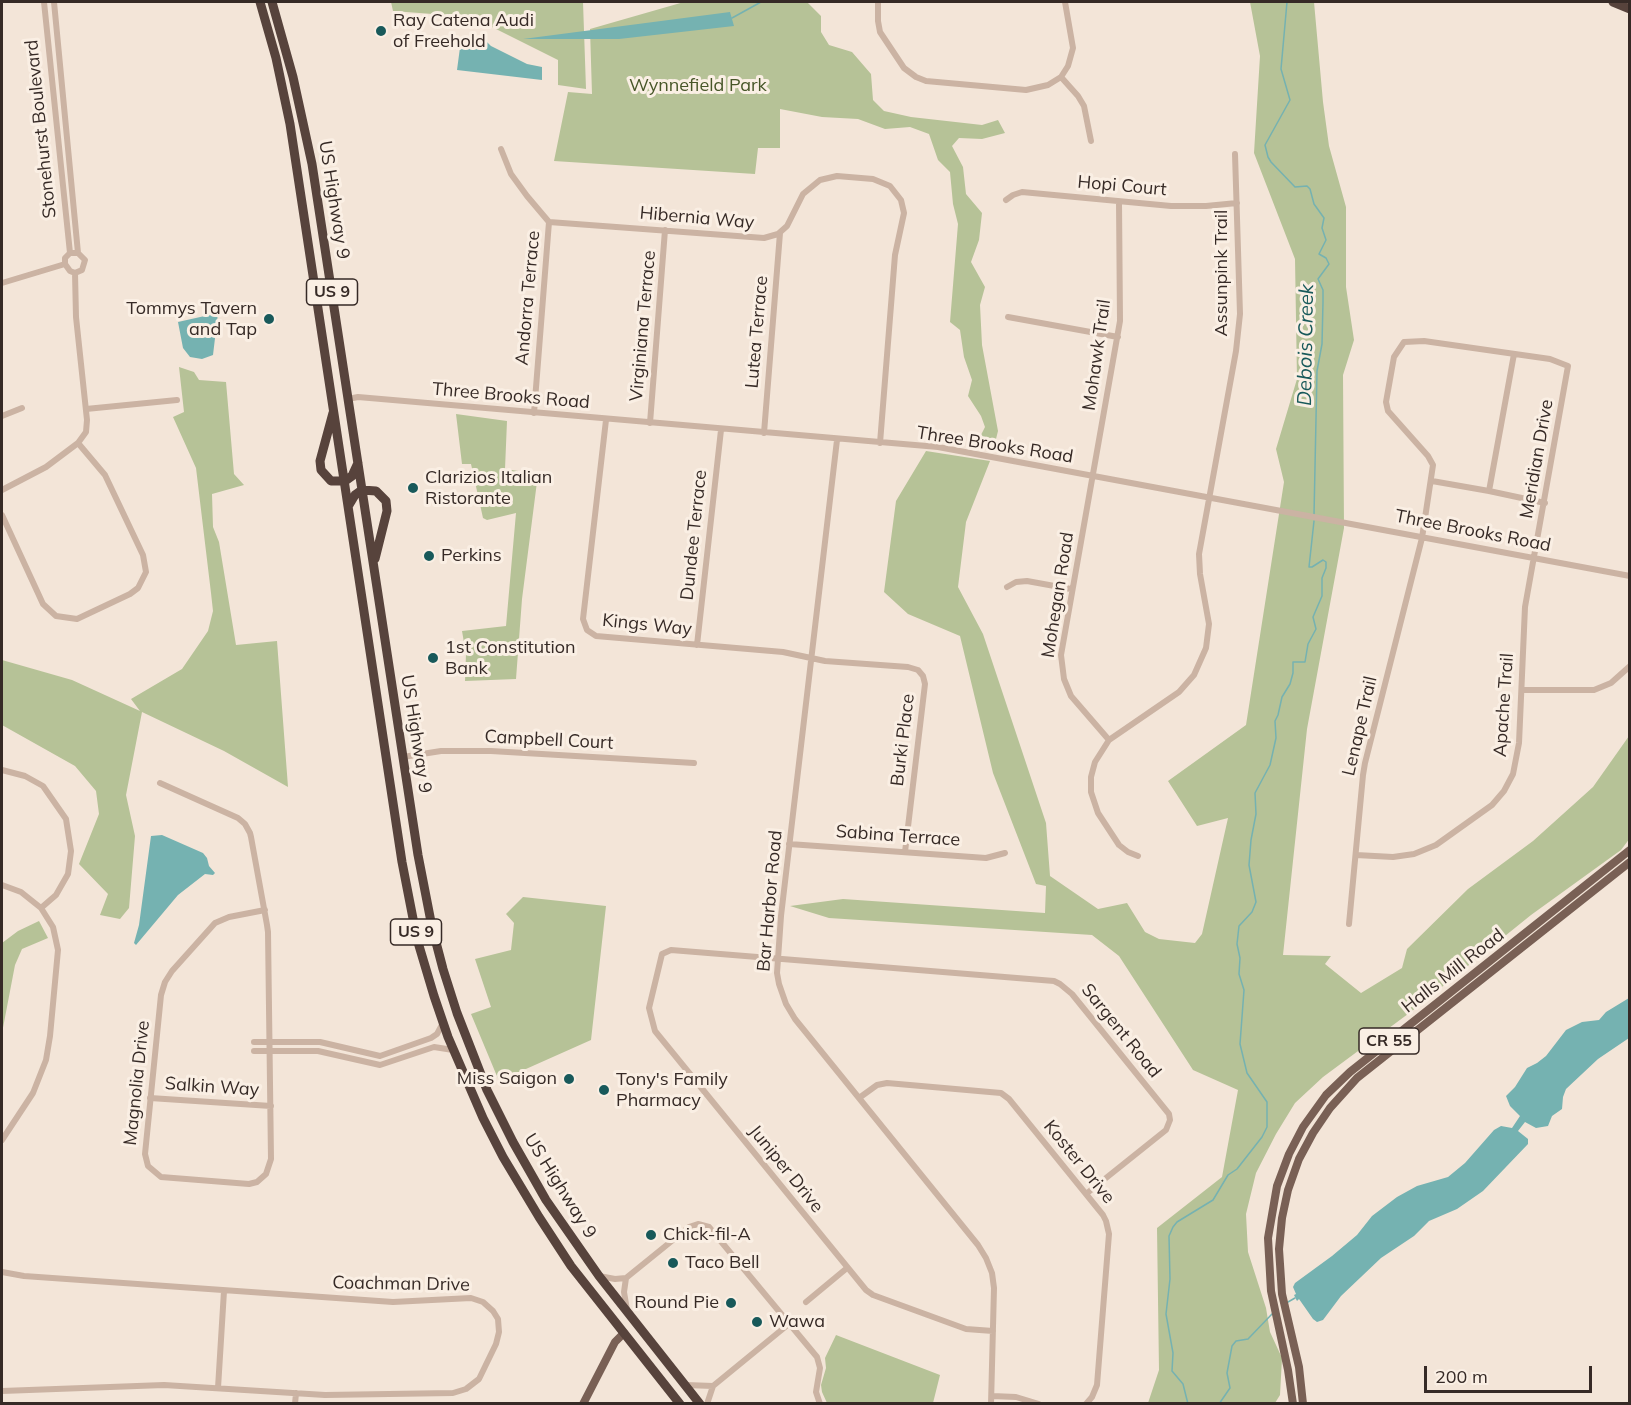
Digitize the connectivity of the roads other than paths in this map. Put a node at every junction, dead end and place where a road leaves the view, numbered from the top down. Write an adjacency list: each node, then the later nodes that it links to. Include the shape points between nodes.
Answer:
1 (44, 2): 10 (street, Stonehurst Boulevard)
2 (54, 2): 9 (street, Stonehurst Boulevard)
3 (260, 2): 33 (highway, US Highway 9 / US 9, via 290,124)
4 (272, 2): 29 (highway, US Highway 9 / US 9, via 312,164)
5 (879, 2): 11 (street, via 880,32 904,68 916,77 1026,90 1044,87)
6 (1065, 2): 11 (street, via 1073,48)
7 (1613, 2): 8 (highway)
8 (1629, 9)
9 (58, 58): 10 (street); 22 (street, Stonehurst Boulevard)
10 (48, 59): 21 (street, Stonehurst Boulevard)
11 (1061, 77): 12 (street, via 1084,106)
12 (1091, 141)
13 (501, 149): 18 (street, via 511,174)
14 (1235, 154): 17 (street, Assunpink Trail)
15 (1006, 200): 16 (street, Hopi Court, via 1022,192)
16 (1119, 202): 17 (street, Hopi Court, via 1189,207); 27 (street, Mohawk Trail)
17 (1237, 203): 50 (street, Assunpink Trail, via 1239,326)
18 (549, 222): 19 (street, Hibernia Way); 34 (street, Andorra Terrace)
19 (665, 230): 20 (street, Hibernia Way, via 755,238); 37 (street, Virginiana Terrace)
20 (780, 233): 39 (street, Lutea Terrace); 42 (street, Hibernia Way, via 807,188 826,178 879,181 890,186 901,200 904,221 895,255)
21 (70, 253): 22 (street); 23 (street)
22 (78, 253): 24 (street, Stonehurst Boulevard, via 85,264)
23 (65, 264): 24 (street); 25 (street)
24 (75, 273): 32 (street, Stonehurst Boulevard)
25 (2, 283)
26 (1008, 317): 27 (street)
27 (1118, 337): 44 (street, Mohawk Trail)
28 (1514, 354): 46 (street, via 1424,341 1404,342 1394,357 1388,411 1428,456 1433,465); 49 (street); 51 (street, Meridian Drive, via 1568,366)
29 (348, 399): 34 (street, Three Brooks Road); 43 (highway, US Highway 9 / US 9)
30 (177, 400): 32 (street)
31 (22, 408): 35 (street)
32 (86, 409): 41 (street, Stonehurst Boulevard, via 87,426)
33 (334, 409): 45 (highway, US Highway 9 / US 9); 45 (highway, via 320,466 327,479)
34 (534, 413): 36 (street, Three Brooks Road)
35 (2, 416)
36 (606, 420): 37 (street, Three Brooks Road); 60 (street, Kings Way, via 584,626 596,636)
37 (650, 423): 38 (street, Three Brooks Road)
38 (721, 430): 39 (street, Three Brooks Road); 60 (street, Dundee Terrace)
39 (764, 433): 40 (street, Three Brooks Road)
40 (837, 440): 42 (street, Three Brooks Road); 61 (street, Bar Harbor Road)
41 (78, 443): 47 (street, via 46,467); 53 (street, via 105,475 143,555 146,572 138,588 77,619 56,616 43,604)
42 (880, 443): 44 (street, Three Brooks Road, via 938,447)
43 (358, 463): 45 (highway); 48 (highway, US Highway 9 / US 9)
44 (1093, 476): 50 (street, Three Brooks Road); 59 (street, Mohegan Road)
45 (345, 481): 52 (highway, US Highway 9 / US 9)
46 (1432, 481): 49 (street); 54 (street, Lenape Trail)
47 (2, 490)
48 (362, 490): 52 (highway); 56 (highway, US Highway 9 / US 9); 56 (highway, via 376,491 387,505)
49 (1490, 491): 51 (street)
50 (1209, 497): 54 (street, Three Brooks Road); 64 (street, Assunpink Trail, via 1198,563 1209,624 1201,662 1179,692)
51 (1545, 503): 55 (street, Meridian Drive)
52 (349, 507): 81 (highway, US Highway 9 / US 9, via 402,862 417,939)
53 (2, 515)
54 (1422, 538): 55 (street, Three Brooks Road); 73 (street, Lenape Trail, via 1365,763)
55 (1534, 558): 57 (street, Three Brooks Road); 63 (street, Apache Trail, via 1524,616)
56 (374, 568): 65 (highway, US Highway 9 / US 9)
57 (1629, 576)
58 (1007, 587): 59 (street, via 1027,581)
59 (1071, 589): 64 (street, Mohegan Road, via 1061,648 1064,679 1077,704)
60 (697, 645): 61 (street, Kings Way)
61 (810, 658): 69 (street, Bar Harbor Road); 71 (street, Burki Place, via 913,668 923,676)
62 (1629, 666): 63 (street, via 1611,683 1594,690)
63 (1522, 690): 73 (street, Apache Trail, via 1517,761 1507,786 1492,805 1422,851 1393,857)
64 (1109, 740): 74 (street, via 1093,769 1093,800 1119,845)
65 (403, 757): 66 (street, Campbell Court, via 441,750 491,751); 94 (highway, US Highway 9 / US 9, via 432,927 473,1057 541,1191)
66 (694, 763)
67 (2, 770): 77 (street, via 43,786 66,819 71,851 68,874 56,895)
68 (160, 783): 78 (street, Magnolia Drive, via 245,824 251,837)
69 (789, 844): 71 (street, Sabina Terrace); 80 (street, Bar Harbor Road)
70 (1629, 850): 117 (main road, Halls Mill Road / CR 55, via 1337,1083 1292,1146 1273,1203 1268,1250)
71 (905, 852): 72 (street, Sabina Terrace, via 986,858)
72 (1005, 853)
73 (1356, 855): 79 (street, Lenape Trail)
74 (1138, 856)
75 (1629, 862): 118 (main road, Halls Mill Road / CR 55, via 1378,1060 1330,1108 1302,1152 1287,1197 1279,1250 1285,1311 1299,1367)
76 (2, 885): 77 (street, via 21,892)
77 (41, 908): 90 (street, via 53,927 58,950 48,1049 33,1093)
78 (264, 910): 83 (street, Magnolia Drive); 87 (street, Magnolia Drive, via 215,923 167,978 162,991)
79 (1349, 924)
80 (778, 958): 88 (street, Bar Harbor Road, via 779,984 789,1010); 91 (street, Sargent Road, via 1054,981 1065,987 1170,1117 1166,1130); 92 (street, Juniper Drive, via 666,951 660,958 649,1014 655,1030)
81 (443, 1023): 83 (street, via 431,1038 380,1056 320,1042); 84 (highway, US Highway 9 / US 9)
82 (254, 1042): 83 (street)
83 (270, 1042): 85 (street, Magnolia Drive)
84 (453, 1050): 85 (street, via 434,1047 380,1065 318,1051); 101 (highway, US Highway 9 / US 9, via 503,1157 568,1263)
85 (270, 1051): 86 (street); 89 (street, Magnolia Drive)
86 (254, 1052)
87 (150, 1098): 89 (street, Salkin Way); 89 (street, Magnolia Drive, via 146,1162 154,1172 169,1179 245,1184 260,1180 270,1167)
88 (859, 1098): 91 (street, Koster Drive, via 887,1083 1001,1093); 100 (street, Bar Harbor Road, via 982,1252 992,1273)
89 (271, 1106)
90 (2, 1140)
91 (1086, 1194): 116 (street, Koster Drive, via 1106,1221 1108,1234 1097,1385)
92 (847, 1269): 97 (street); 100 (street, Juniper Drive, via 873,1295 966,1329)
93 (2, 1272): 96 (street, Coachman Drive)
94 (600, 1276): 95 (street); 98 (highway, US Highway 9 / US 9)
95 (627, 1278): 98 (street); 99 (street, via 689,1227 704,1225 711,1228)
96 (224, 1291): 104 (street); 106 (street, Coachman Drive, via 393,1302 471,1298 487,1305 498,1319 498,1337 482,1374 461,1392)
97 (806, 1302)
98 (627, 1311): 102 (highway, US Highway 9 / US 9)
99 (790, 1323): 103 (street); 113 (street, via 819,1360 816,1392)
100 (993, 1331): 107 (street, Bar Harbor Road)
101 (624, 1333): 109 (main road, via 615,1342); 110 (highway, US Highway 9 / US 9)
102 (686, 1385): 103 (street); 111 (highway, US Highway 9 / US 9)
103 (713, 1386): 112 (street)
104 (218, 1388): 105 (street, Coachman Drive, via 164,1385); 106 (street, Coachman Drive)
105 (2, 1390)
106 (296, 1393): 108 (street)
107 (992, 1396): 114 (street, Bar Harbor Road); 115 (street, via 1016,1397)
108 (295, 1404)
109 (583, 1404)
110 (680, 1404)
111 (700, 1404)
112 (707, 1404)
113 (820, 1404)
114 (991, 1404)
115 (1039, 1404)
116 (1086, 1404)
117 (1293, 1404)
118 (1303, 1404)

